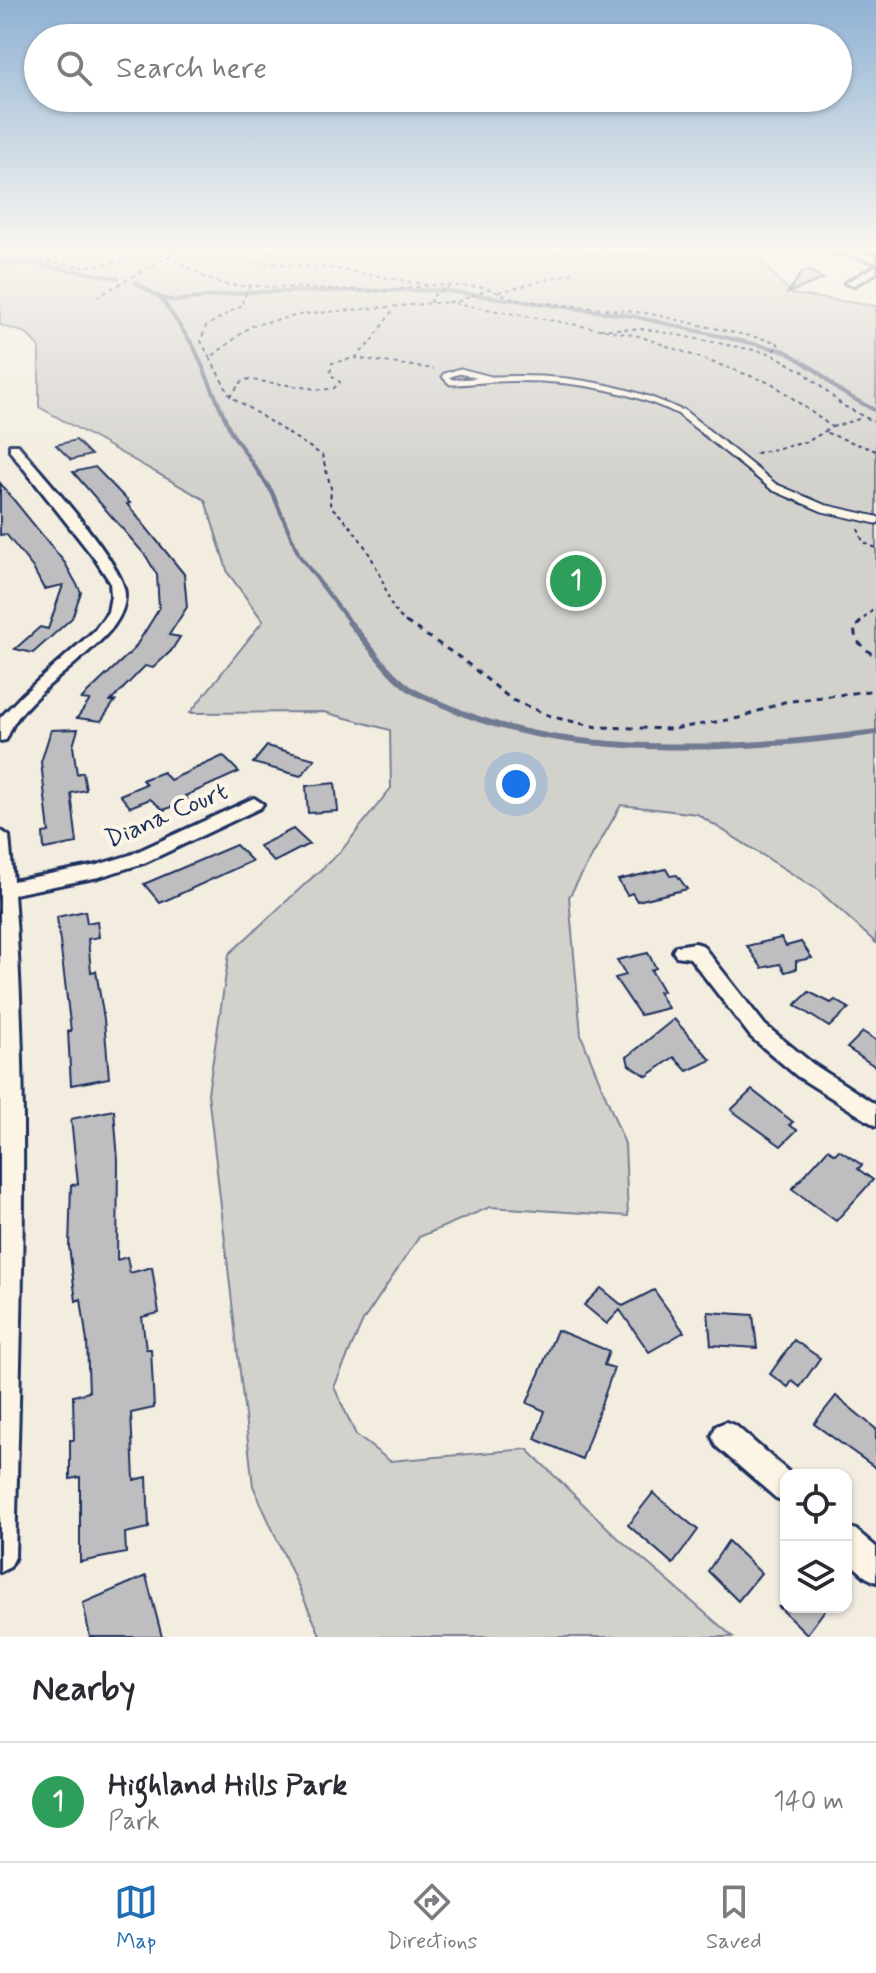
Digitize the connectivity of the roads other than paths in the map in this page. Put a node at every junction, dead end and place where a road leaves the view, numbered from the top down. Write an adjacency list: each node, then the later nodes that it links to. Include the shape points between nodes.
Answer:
1 (491, 379): 1 (lane, via 454,372 445,379 458,382); 3 (lane, via 576,383 647,398 692,419 781,492 817,507)
2 (14, 448): 4 (street, via 101,557 117,582 118,596 115,612 99,634 28,698)
3 (876, 520)
4 (0, 736)
5 (254, 804): 7 (street, Diana Court, via 137,859)
6 (0, 836): 7 (street)
7 (5, 889): 10 (street)
8 (683, 951): 9 (street, via 695,950 743,1015 779,1050)
9 (876, 1117)
10 (6, 1176): 14 (street)
11 (726, 1436): 12 (street)
12 (780, 1483)
13 (847, 1541): 15 (street)
14 (0, 1557)
15 (876, 1567)

